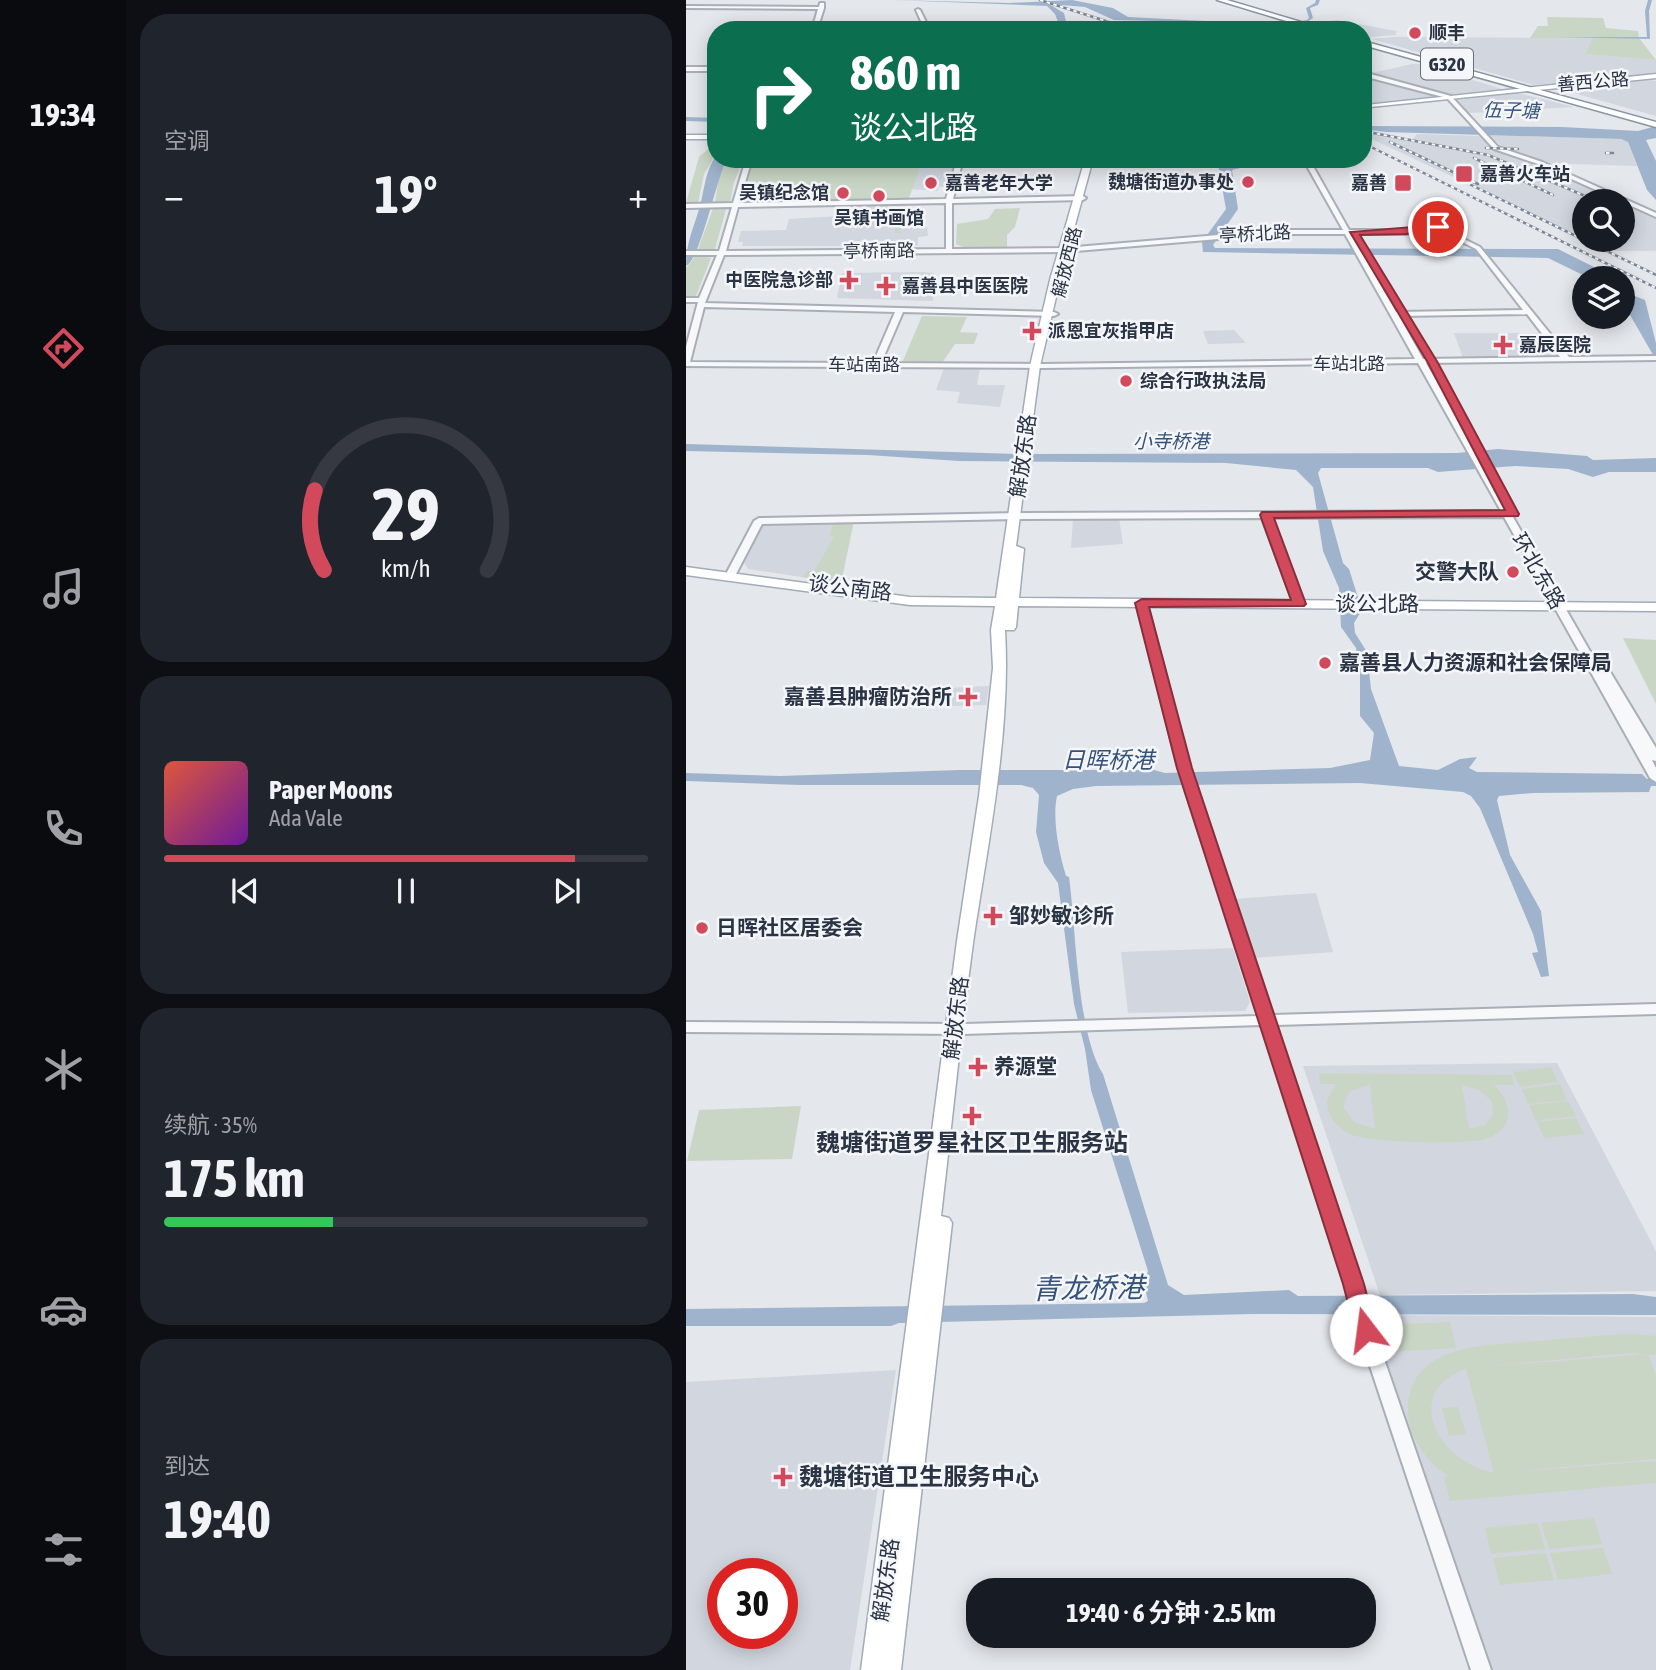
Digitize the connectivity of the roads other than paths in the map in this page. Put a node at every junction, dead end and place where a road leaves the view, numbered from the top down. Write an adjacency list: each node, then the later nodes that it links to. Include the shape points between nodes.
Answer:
1 (823, 0): 7 (street)
2 (1212, 0): 11 (highway)
3 (1220, 0): 11 (highway)
4 (686, 7): 5 (street)
5 (790, 8): 6 (street)
6 (808, 8): 7 (street)
7 (821, 8): 9 (street)
8 (918, 10): 10 (street)
9 (817, 21)
10 (924, 21)
11 (1289, 21)
12 (1372, 45): 18 (highway, G320)
13 (1372, 45): 20 (highway, G320)
14 (686, 69): 15 (street)
15 (707, 69)
16 (1372, 76): 22 (street)
17 (1656, 76): 19 (main road, 善西公路); 20 (main road, 善西公路)
18 (1501, 81): 20 (highway, G320); 21 (highway, via 1506,87)
19 (1559, 87): 20 (main road, 善西公路); 23 (highway, via 1558,92)
20 (1531, 89): 21 (main road); 22 (main road); 23 (highway); 25 (highway, G320)
21 (1500, 91): 22 (main road)
22 (1450, 98): 24 (main road); 37 (street, via 1498,149)
23 (1567, 98): 25 (highway)
24 (1372, 105)
25 (1655, 124)
26 (707, 137): 27 (main road)
27 (686, 138)
28 (746, 168): 35 (street)
29 (958, 168): 34 (street)
30 (1089, 168): 33 (main road, 解放西路)
31 (1312, 168): 39 (street)
32 (1316, 168): 39 (street)
33 (1081, 198): 34 (street); 41 (main road, 解放西路)
34 (949, 201): 35 (street); 42 (street)
35 (734, 204): 36 (street); 43 (street)
36 (689, 206)
37 (1656, 215)
38 (1438, 227): 39 (street, 亭桥北路)
39 (1352, 232): 41 (street, 亭桥北路, via 1225,235); 50 (street)
40 (1458, 238): 48 (street, via 1478,248)
41 (1068, 249): 42 (street, 亭桥南路); 49 (main road, 解放西路)
42 (949, 251): 43 (street, 亭桥南路)
43 (722, 252): 44 (street, 亭桥南路); 46 (street)
44 (686, 253)
45 (686, 300): 46 (street)
46 (702, 303): 47 (street); 53 (street)
47 (900, 310): 49 (street); 56 (street)
48 (1527, 312): 50 (street); 52 (street)
49 (1051, 314): 57 (main road, 解放西路)
50 (1399, 314): 54 (street, 环北东路); 55 (street, 环北东路)
51 (1655, 358): 52 (street, 车站北路)
52 (1567, 360): 55 (street, 车站北路)
53 (686, 363): 56 (street, 车站南路)
54 (1422, 363): 55 (street, 车站北路); 57 (street, 车站北路); 58 (street, 环北东路)
55 (1433, 363): 58 (street, 环北东路)
56 (876, 365): 57 (street, 车站南路)
57 (1039, 366): 61 (main road, 解放东路)
58 (1472, 444): 59 (street, 环北东路)
59 (1509, 514): 60 (street); 66 (street, 环北东路)
60 (1266, 515): 61 (street); 65 (street)
61 (1019, 516): 63 (street, via 759,521); 64 (main road, 解放东路)
62 (686, 569): 63 (main road, 谈公南路)
63 (731, 574): 64 (main road, 谈公南路, via 880,598)
64 (1008, 599): 65 (main road, 谈公北路); 67 (main road, 谈公北路); 74 (main road, 解放东路, via 998,630 994,759)
65 (1299, 600): 66 (main road, 谈公北路); 67 (main road, 谈公北路)
66 (1559, 602): 68 (main road, 谈公北路); 69 (street, 环北东路); 70 (street, 环北东路)
67 (1142, 603): 72 (street, via 1184,768)
68 (1656, 605)
69 (1656, 758)
70 (1655, 776)
71 (1656, 1009): 72 (street)
72 (1267, 1021): 74 (street); 78 (street)
73 (686, 1027): 74 (street)
74 (960, 1029): 75 (main road, 解放东路)
75 (923, 1337): 76 (main road, 解放东路); 77 (main road, 解放东路)
76 (874, 1670)
77 (888, 1670)
78 (1481, 1670)

